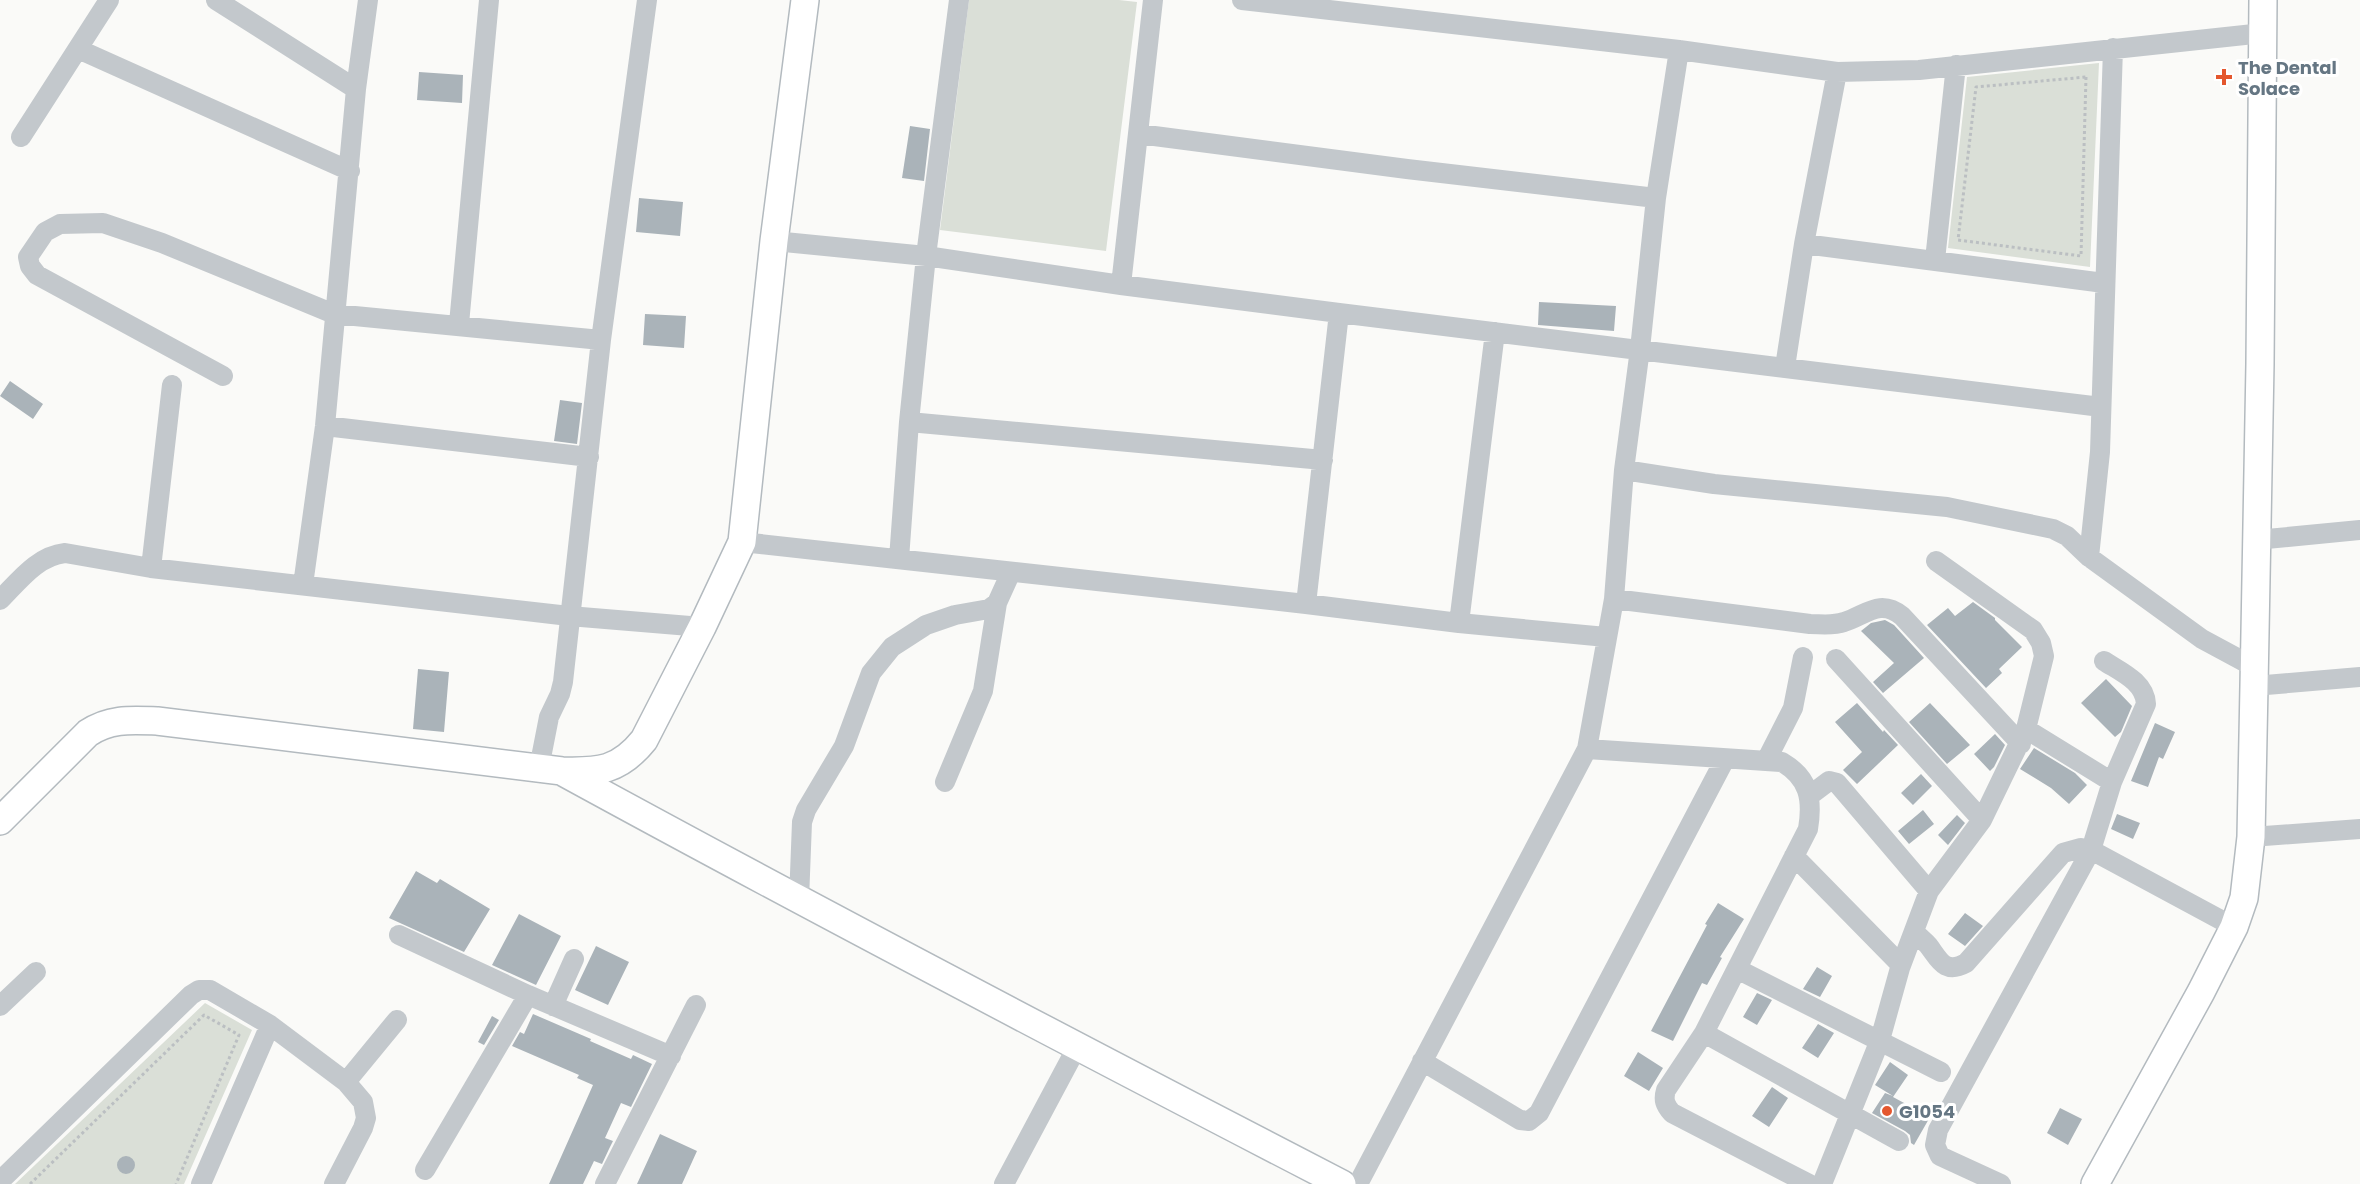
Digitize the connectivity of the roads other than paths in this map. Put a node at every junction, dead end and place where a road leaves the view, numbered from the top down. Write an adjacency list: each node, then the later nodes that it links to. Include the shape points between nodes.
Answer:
1 (109, 0): 13 (street)
2 (216, 0): 17 (street)
3 (369, 0): 17 (street)
4 (489, 0): 30 (street)
5 (647, 0): 32 (street)
6 (805, 0): 22 (street)
7 (959, 0): 24 (street)
8 (1154, 0): 18 (street)
9 (1242, 0): 14 (street)
10 (2263, 0): 11 (street)
11 (2263, 33): 12 (street); 44 (street)
12 (2113, 48): 15 (street); 26 (street)
13 (78, 49): 19 (street); 20 (street)
14 (1679, 51): 16 (street); 21 (street)
15 (1956, 65): 16 (street); 25 (street)
16 (1837, 72): 23 (street)
17 (356, 89): 20 (street)
18 (1139, 134): 21 (street); 27 (street)
19 (21, 137)
20 (350, 171): 29 (street)
21 (1656, 198): 33 (street)
22 (774, 241): 24 (street); 45 (street)
23 (1804, 244): 25 (street); 34 (street)
24 (926, 256): 27 (street); 38 (street)
25 (1935, 260): 26 (street)
26 (2104, 283): 37 (street)
27 (1121, 285): 28 (street)
28 (1339, 313): 31 (street); 41 (street)
29 (334, 314): 30 (street); 35 (street, via 162,243 104,224 60,224 45,232 28,257 37,275); 39 (street)
30 (459, 324): 32 (street)
31 (1495, 332): 33 (street); 57 (street)
32 (600, 340): 40 (street)
33 (1640, 349): 34 (street); 42 (street)
34 (1785, 367): 37 (street)
35 (223, 376)
36 (172, 385): 49 (street)
37 (2101, 407): 46 (street)
38 (909, 422): 41 (street); 47 (street)
39 (325, 426): 40 (street); 51 (street)
40 (589, 457): 56 (street)
41 (1323, 460): 55 (street)
42 (1624, 470): 46 (street, via 1714,484 1947,507 2053,529 2067,536); 52 (street)
43 (2360, 530): 44 (street)
44 (2256, 540): 63 (street)
45 (742, 542): 47 (street); 58 (street)
46 (2089, 557): 63 (street)
47 (899, 559): 50 (street)
48 (1936, 561): 65 (street, via 2033,630 2041,643 2044,656)
49 (151, 568): 51 (street); 53 (street, via 52,554)
50 (1011, 572): 54 (street); 55 (street)
51 (303, 585): 56 (street)
52 (1614, 599): 59 (street); 65 (street, via 1810,624 1842,623 1878,607 1893,609)
53 (0, 600)
54 (997, 603): 70 (street, via 983,691); 80 (street, via 989,609 955,615 926,626 892,647 871,672 844,746 802,822)
55 (1306, 604): 57 (street)
56 (569, 616): 58 (street); 69 (street, via 563,682 549,717)
57 (1459, 623): 59 (street)
58 (702, 627): 69 (street, via 632,756 603,770)
59 (1606, 637): 66 (street)
60 (1803, 657): 68 (street, via 1793,708)
61 (1836, 659): 73 (street)
62 (2104, 661): 71 (street, via 2140,686 2146,704)
63 (2254, 677): 64 (street); 76 (street)
64 (2360, 677)
65 (2023, 737): 71 (street); 73 (street)
66 (1587, 749): 67 (street); 98 (street)
67 (1725, 759): 68 (street); 98 (street, via 1539,1113 1529,1121 1520,1120)
68 (1766, 761): 72 (street, via 1782,762 1794,770)
69 (550, 770): 74 (street, via 125,719 101,724 88,733); 80 (street)
70 (945, 782)
71 (2112, 782): 77 (street)
72 (1809, 796): 78 (street, via 1808,829); 79 (street, via 1829,781 1836,783)
73 (1982, 820): 79 (street)
74 (0, 821)
75 (2360, 829): 76 (street)
76 (2251, 837): 81 (street, via 2244,898)
77 (2091, 850): 81 (street); 82 (street, via 2081,848 2063,853 1958,968 1948,968 1936,958); 113 (street, via 1936,1137 1940,1156)
78 (1794, 856): 85 (street); 86 (street)
79 (1929, 891): 82 (street)
80 (799, 900): 96 (street)
81 (2234, 927): 114 (street)
82 (1914, 931): 85 (street)
83 (399, 935): 88 (street)
84 (574, 959): 91 (street)
85 (1901, 965): 95 (street)
86 (1737, 969): 94 (street); 95 (street)
87 (36, 972): 90 (street)
88 (528, 995): 91 (street); 103 (street)
89 (696, 1005): 97 (street)
90 (0, 1006)
91 (553, 1006): 97 (street)
92 (397, 1020): 100 (street)
93 (270, 1025): 100 (street); 104 (street, via 210,990 199,990); 105 (street)
94 (1704, 1033): 101 (street); 111 (street, via 1666,1090 1666,1106 1672,1113)
95 (1880, 1040): 99 (street); 101 (street)
96 (1077, 1047): 108 (street); 109 (street)
97 (670, 1056): 107 (street)
98 (1422, 1061): 110 (street)
99 (1941, 1072)
100 (346, 1082): 106 (street, via 363,1102 366,1118)
101 (1851, 1114): 102 (street); 112 (street)
102 (1899, 1141)
103 (425, 1170)
104 (0, 1181)
105 (201, 1184)
106 (334, 1184)
107 (605, 1184)
108 (1004, 1184)
109 (1342, 1184)
110 (1358, 1184)
111 (1809, 1184)
112 (1821, 1184)
113 (2001, 1184)
114 (2095, 1184)

